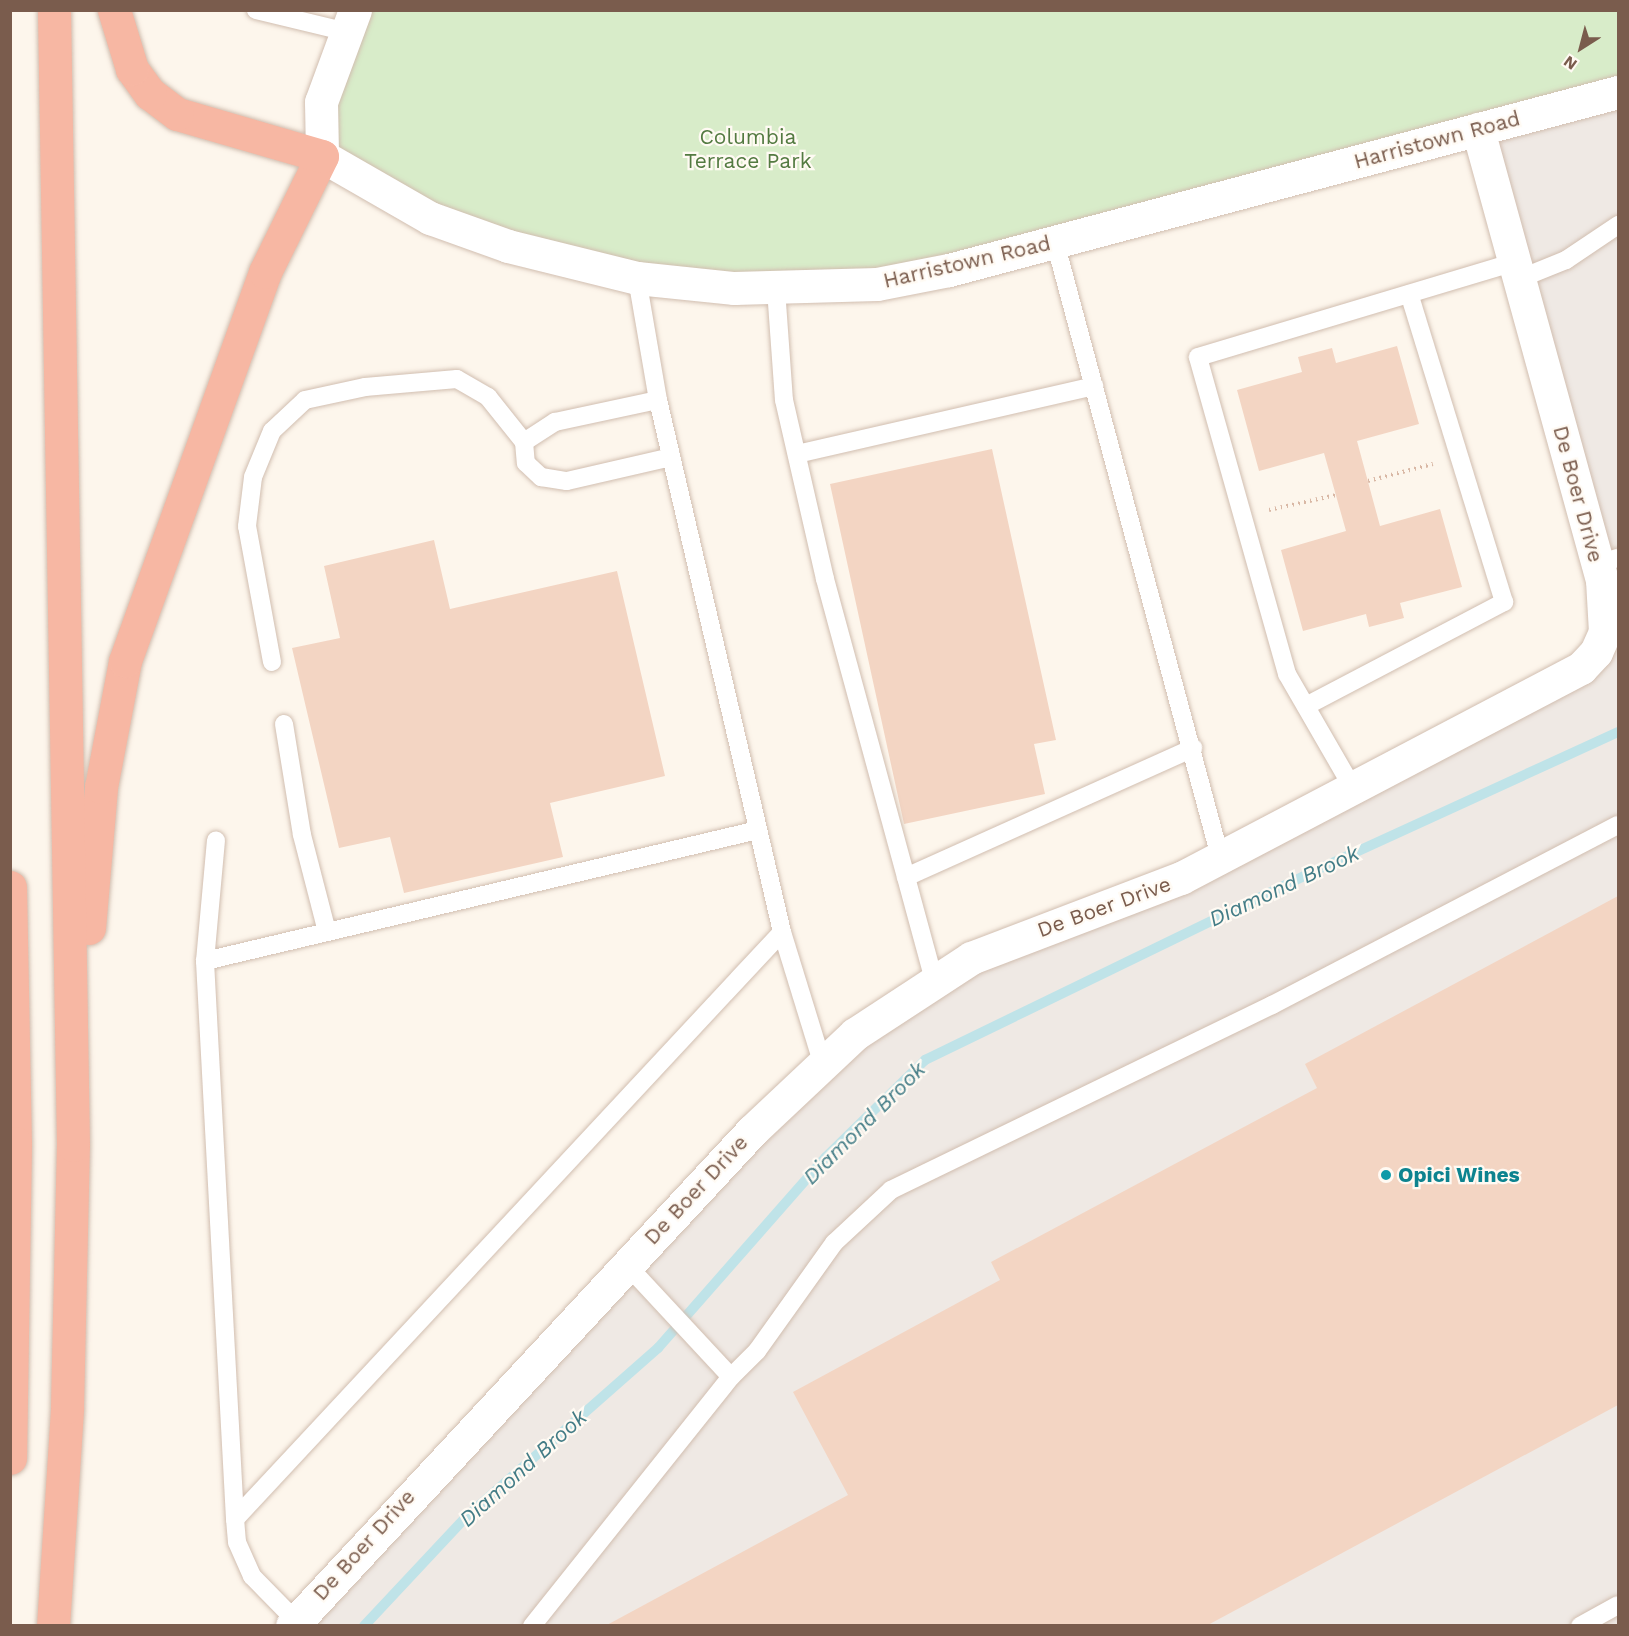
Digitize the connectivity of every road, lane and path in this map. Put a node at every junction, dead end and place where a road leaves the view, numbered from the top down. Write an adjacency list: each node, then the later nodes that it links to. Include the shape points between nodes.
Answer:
1 (54, 10): 41 (highway)
2 (114, 10): 7 (highway, via 132,69 150,94 177,114)
3 (267, 12): 4 (lane)
4 (351, 21): 7 (street, via 321,102)
5 (1618, 92): 6 (street, Harristown Road)
6 (1478, 129): 9 (street, Harristown Road); 10 (street, De Boer Drive)
7 (322, 156): 11 (street, Harristown Road, via 430,218 507,246); 41 (highway, via 265,273 125,661 101,787)
8 (1618, 225): 10 (lane, via 1566,260)
9 (1055, 242): 12 (street, Harristown Road, via 877,284); 14 (lane)
10 (1517, 271): 13 (lane); 23 (street, De Boer Drive)
11 (637, 278): 12 (street, Harristown Road); 15 (lane)
12 (776, 289): 17 (lane, via 784,400)
13 (1409, 294): 18 (lane); 22 (lane, via 1198,357)
14 (1094, 386): 17 (lane); 28 (lane)
15 (658, 400): 16 (lane, via 555,422); 19 (lane)
16 (524, 442): 19 (lane, via 526,463 541,477 567,481); 25 (lane, via 489,397 457,379 365,387 305,400 272,431 253,477 247,526)
17 (796, 454): 34 (lane)
18 (1460, 456): 20 (path); 26 (lane, via 1504,602)
19 (671, 457): 31 (lane)
20 (1368, 482)
21 (1336, 495): 22 (path)
22 (1243, 516): 26 (lane, via 1287,674)
23 (1608, 561): 24 (street, De Boer Drive, via 1607,607)
24 (1612, 635): 29 (street, De Boer Drive, via 1581,668)
25 (272, 662)
26 (1306, 706): 29 (lane)
27 (284, 724): 36 (lane, via 302,835)
28 (1193, 748): 33 (lane); 34 (lane)
29 (1354, 790): 33 (street, De Boer Drive)
30 (1618, 825): 43 (lane, via 1272,1005 891,1190 834,1243 757,1351)
31 (759, 830): 36 (lane); 37 (lane)
32 (216, 841): 38 (lane)
33 (1220, 857): 39 (street, De Boer Drive, via 1181,878 971,958)
34 (906, 877): 39 (lane)
35 (10, 887): 44 (highway, via 15,1143)
36 (327, 932): 38 (lane)
37 (782, 932): 40 (lane); 45 (lane)
38 (205, 961): 45 (lane)
39 (934, 980): 40 (street, De Boer Drive)
40 (822, 1062): 42 (street, De Boer Drive)
41 (73, 1145): 48 (highway, via 67,1407)
42 (637, 1275): 43 (lane); 47 (street, De Boer Drive)
43 (731, 1377): 49 (lane)
44 (10, 1458)
45 (236, 1519): 47 (lane, via 237,1542 252,1576)
46 (1618, 1605): 50 (lane)
47 (294, 1623)
48 (53, 1626)
49 (532, 1626)
50 (1580, 1626)

